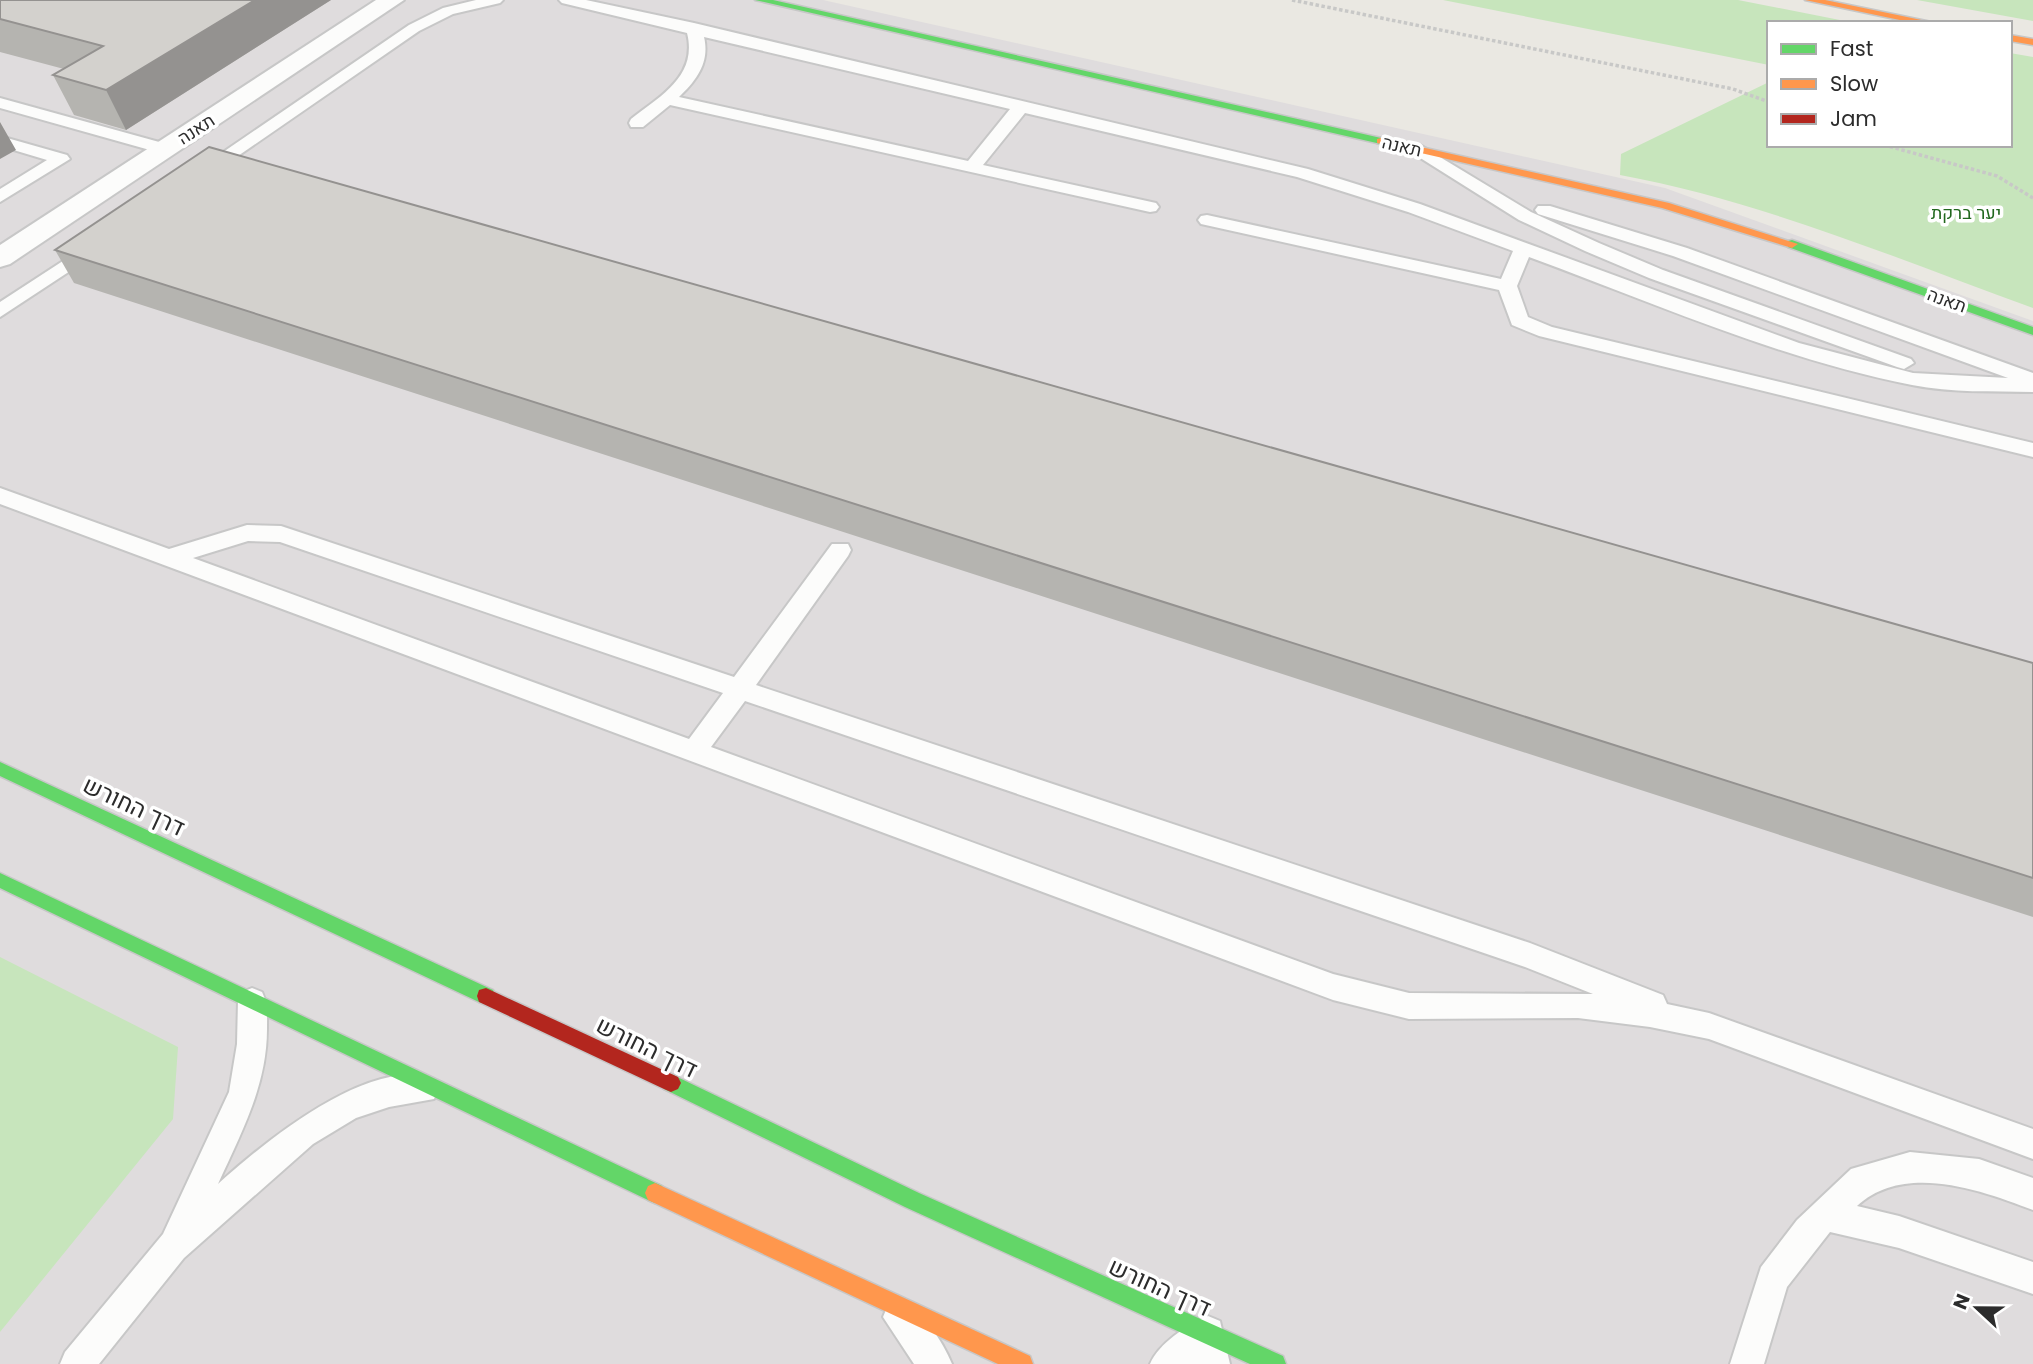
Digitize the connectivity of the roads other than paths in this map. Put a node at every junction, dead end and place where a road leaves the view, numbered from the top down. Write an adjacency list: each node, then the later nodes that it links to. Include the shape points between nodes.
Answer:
1 (392, 0): 15 (street, תאנה)
2 (495, 0): 18 (lane, via 448,11 414,28)
3 (567, 0): 7 (lane)
4 (760, 0): 16 (main road, תאנה)
5 (1810, 0): 6 (main road)
6 (1920, 21)
7 (694, 28): 10 (lane, via 701,47 695,73); 12 (lane)
8 (2012, 38): 9 (main road)
9 (2033, 42)
10 (665, 99): 13 (lane); 17 (lane)
11 (0, 103): 15 (lane)
12 (1022, 106): 17 (lane); 24 (lane, via 1359,189)
13 (637, 123)
14 (0, 141): 20 (lane, via 61,159)
15 (164, 149): 25 (street, תאנה)
16 (1420, 150): 19 (lane); 28 (main road, תאנה, via 1741,226)
17 (972, 167): 21 (lane)
18 (184, 185)
19 (1476, 189): 29 (lane, via 1679,252); 30 (lane, via 1656,274 1956,381)
20 (0, 197)
21 (1150, 207)
22 (1207, 220): 26 (lane)
23 (104, 240): 27 (lane)
24 (1523, 248): 26 (lane); 30 (lane, via 1864,368 1913,379)
25 (0, 258)
26 (1507, 286): 31 (lane, via 1519,321 1546,332)
27 (0, 311)
28 (2033, 331)
29 (2033, 383): 30 (lane)
30 (1995, 387)
31 (2033, 450)
32 (0, 496): 34 (lane)
33 (840, 550): 35 (lane)
34 (169, 558): 35 (lane, via 247,533 281,534); 36 (lane)
35 (739, 689): 36 (lane); 40 (lane, via 1530,956)
36 (694, 752): 40 (lane, via 1333,988 1409,1006 1578,1004)
37 (0, 769): 48 (main road, דרך החורש, via 613,1055)
38 (0, 880): 39 (main road)
39 (252, 1002): 41 (main road); 45 (lane, via 252,1044 244,1093)
40 (1709, 1026): 42 (lane)
41 (432, 1088): 45 (lane, via 389,1093 348,1106 313,1127); 47 (main road)
42 (2033, 1144)
43 (2033, 1194): 44 (lane, via 1979,1174 1910,1167 1862,1181)
44 (1827, 1215): 46 (lane, via 1899,1232); 54 (lane, via 1808,1231 1773,1279)
45 (173, 1247): 49 (lane)
46 (2033, 1278)
47 (887, 1300): 50 (lane); 51 (main road)
48 (1211, 1349): 52 (lane); 53 (main road, דרך החורש)
49 (77, 1364)
50 (934, 1364)
51 (1022, 1364)
52 (1167, 1364)
53 (1275, 1364)
54 (1748, 1364)

